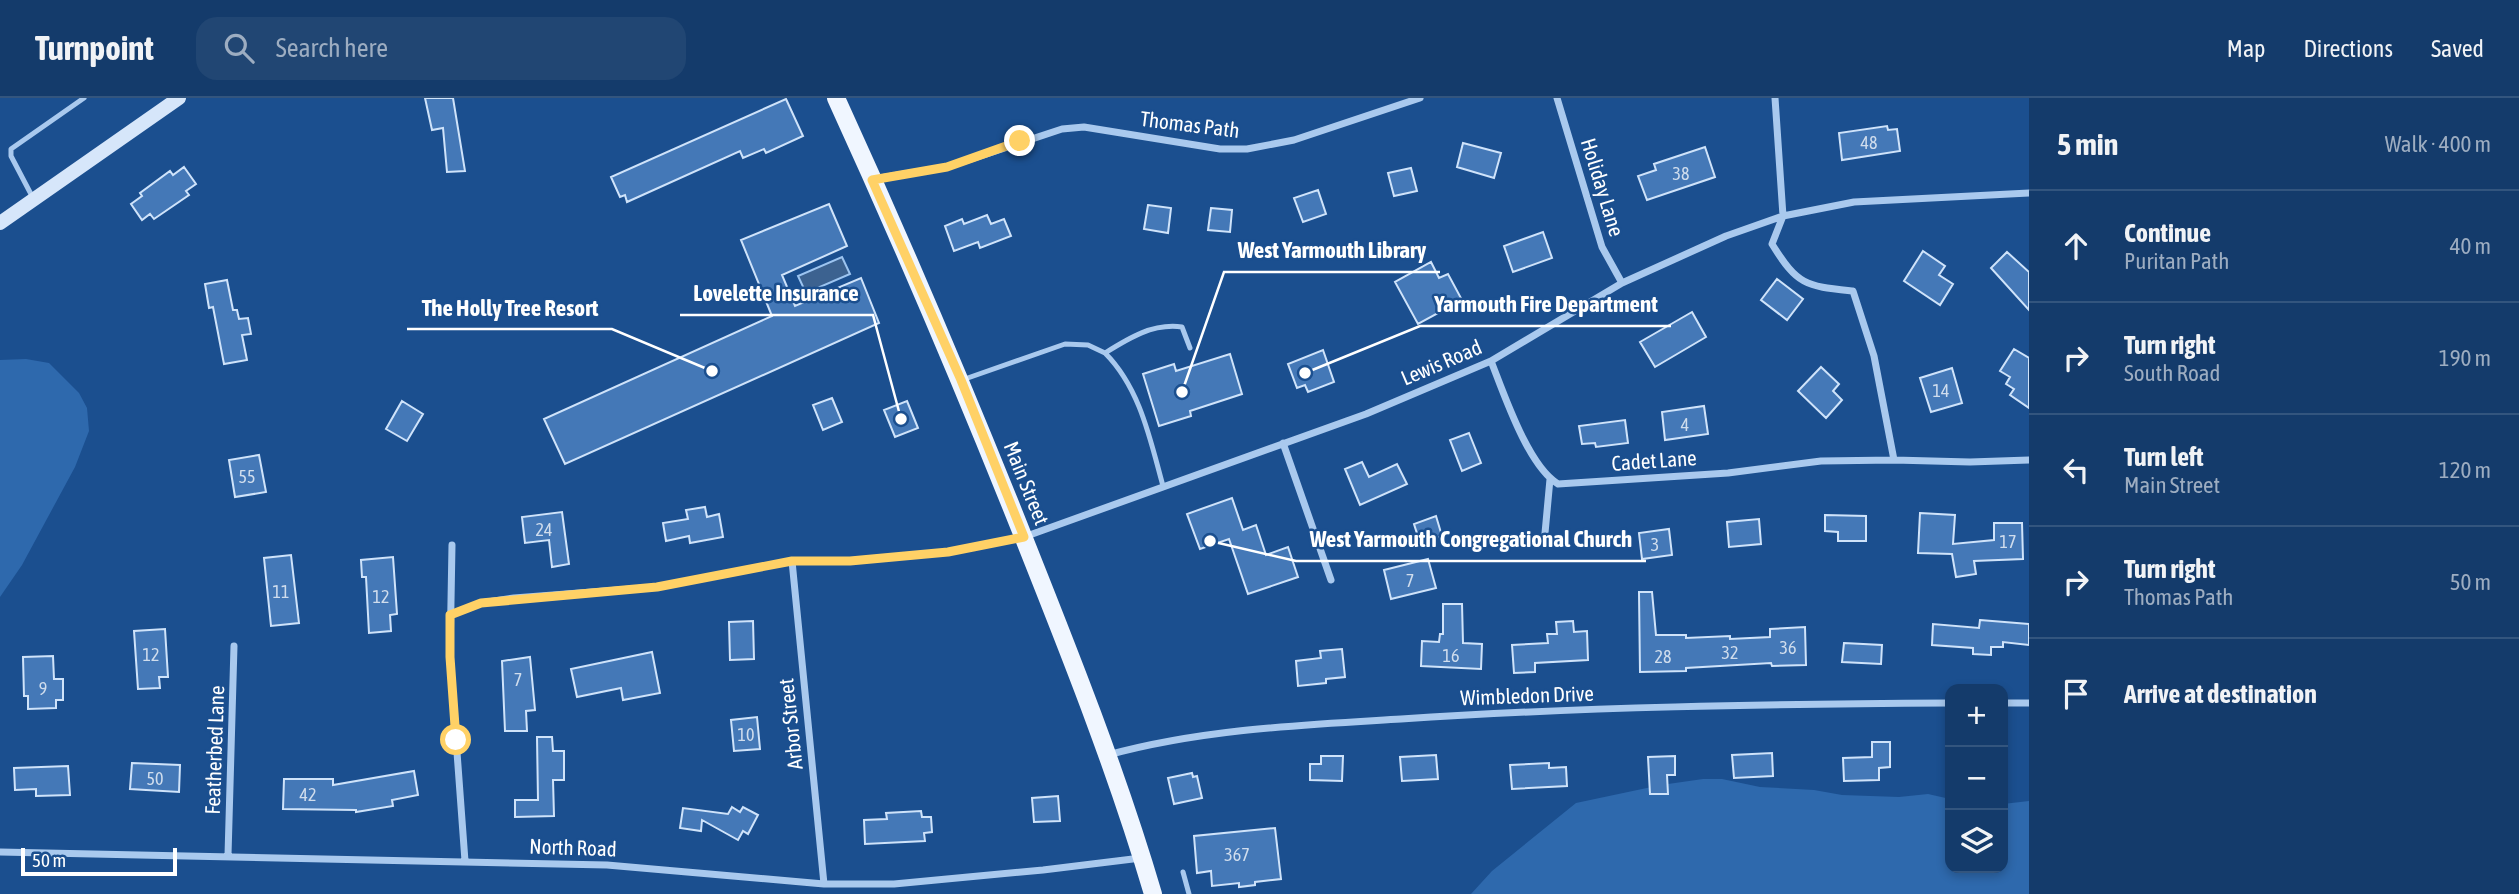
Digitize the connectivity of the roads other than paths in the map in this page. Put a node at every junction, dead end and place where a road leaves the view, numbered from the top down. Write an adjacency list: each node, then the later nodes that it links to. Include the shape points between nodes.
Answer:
1 (84, 98): 9 (lane, via 11,149)
2 (179, 98): 9 (main road)
3 (835, 98): 7 (main road, Main Street)
4 (1420, 98): 7 (street, Thomas Path, via 1294,140 1247,149 1220,149 1084,127 1051,132 947,167)
5 (1557, 98): 12 (street, Holiday Lane, via 1602,247)
6 (1775, 98): 10 (street)
7 (872, 180): 16 (main road, Main Street)
8 (2029, 192): 10 (street, Lewis Road, via 1854,202)
9 (34, 199): 11 (main road)
10 (1783, 216): 12 (street, Lewis Road); 18 (street, via 1772,244 1788,271 1811,287 1853,291 1874,356)
11 (0, 223)
12 (1622, 283): 15 (street, Lewis Road)
13 (1190, 348): 14 (lane, via 1182,327 1166,325 1132,336)
14 (1105, 353): 16 (lane, via 1088,345 1065,344); 21 (lane, via 1134,394)
15 (1491, 361): 17 (street, Lewis Road); 20 (street, via 1537,465)
16 (961, 380): 22 (main road, Main Street)
17 (1283, 443): 21 (street, Lewis Road); 26 (street)
18 (1894, 460): 19 (street, Cadet Lane); 20 (street, Cadet Lane, via 1821,461 1728,473 1558,484)
19 (2029, 460)
20 (1550, 480): 23 (street)
21 (1163, 486): 22 (street, Lewis Road)
22 (1024, 537): 25 (street, Lewis Road, via 948,552); 32 (main road, Main Street)
23 (1544, 544)
24 (452, 545): 27 (street)
25 (792, 561): 27 (street, Lewis Road, via 657,587 481,603); 38 (street, Arbor Street)
26 (1331, 580)
27 (450, 615): 36 (street)
28 (234, 646): 34 (street, Featherbed Lane)
29 (1945, 703): 32 (street, Wimbledon Drive, via 1442,716 1188,736)
30 (2008, 703): 31 (street)
31 (2029, 703)
32 (1108, 755): 35 (main road, Main Street)
33 (0, 852): 34 (street, North Road)
34 (228, 855): 36 (street, North Road)
35 (1142, 858): 38 (street, North Road, via 894,884); 39 (main road, Main Street)
36 (466, 861): 38 (street, North Road, via 631,866)
37 (1183, 872): 40 (lane)
38 (824, 884)
39 (1153, 894)
40 (1189, 894)

